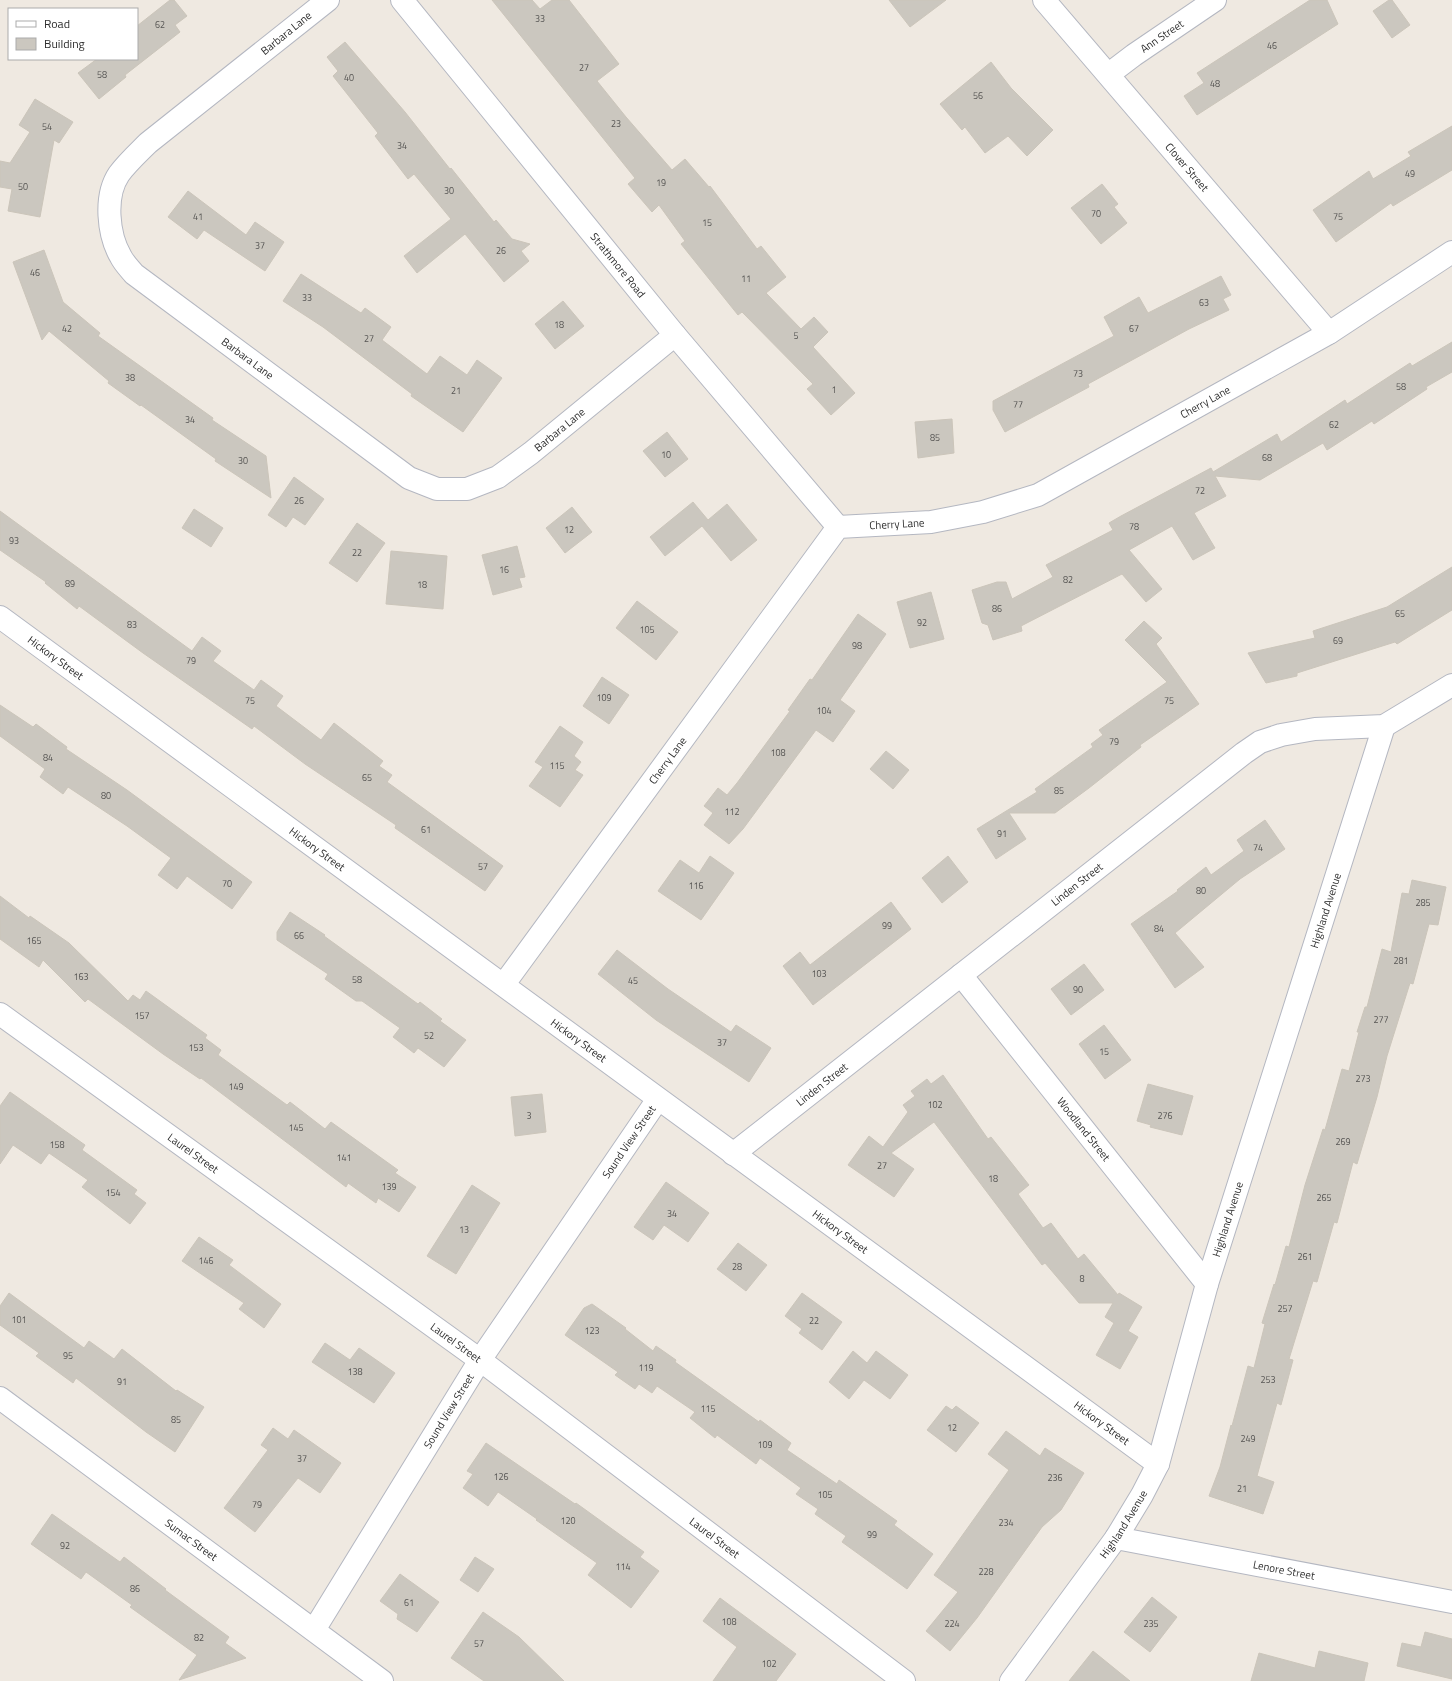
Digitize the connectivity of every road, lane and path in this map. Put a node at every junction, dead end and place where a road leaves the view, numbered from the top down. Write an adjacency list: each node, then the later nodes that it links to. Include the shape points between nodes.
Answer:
1 (328, 0): 8 (street, Barbara Lane, via 148,143 118,175 111,193 109,216 112,236 121,257 134,274 409,478 437,489 467,489 498,477)
2 (402, 0): 8 (street, Strathmore Road)
3 (1044, 0): 5 (street, Clover Street)
4 (1215, 0): 5 (street, Ann Street)
5 (1109, 74): 7 (street, Clover Street)
6 (1452, 252): 7 (street, Cherry Lane)
7 (1330, 333): 9 (street, Cherry Lane, via 1038,495 983,512 930,522)
8 (676, 335): 9 (street, Strathmore Road)
9 (838, 527): 14 (street, Cherry Lane)
10 (0, 616): 14 (street, Hickory Street)
11 (1452, 685): 12 (street, Linden Street)
12 (1384, 726): 13 (street, Linden Street, via 1315,729 1260,742); 18 (street, Highland Avenue)
13 (961, 975): 17 (street, Linden Street); 18 (street, Woodland Street)
14 (504, 984): 16 (street, Hickory Street)
15 (0, 1014): 19 (street, Laurel Street)
16 (658, 1099): 17 (street, Hickory Street); 19 (street, Sound View Street)
17 (733, 1154): 21 (street, Hickory Street)
18 (1207, 1284): 21 (street, Highland Avenue)
19 (480, 1360): 24 (street, Sound View Street); 26 (street, Laurel Street)
20 (0, 1398): 24 (street, Sumac Street)
21 (1158, 1464): 22 (street, Highland Avenue)
22 (1116, 1538): 23 (street, Lenore Street); 27 (street, Highland Avenue)
23 (1452, 1602)
24 (314, 1630): 25 (street, Sumac Street)
25 (382, 1681)
26 (904, 1681)
27 (1011, 1681)

